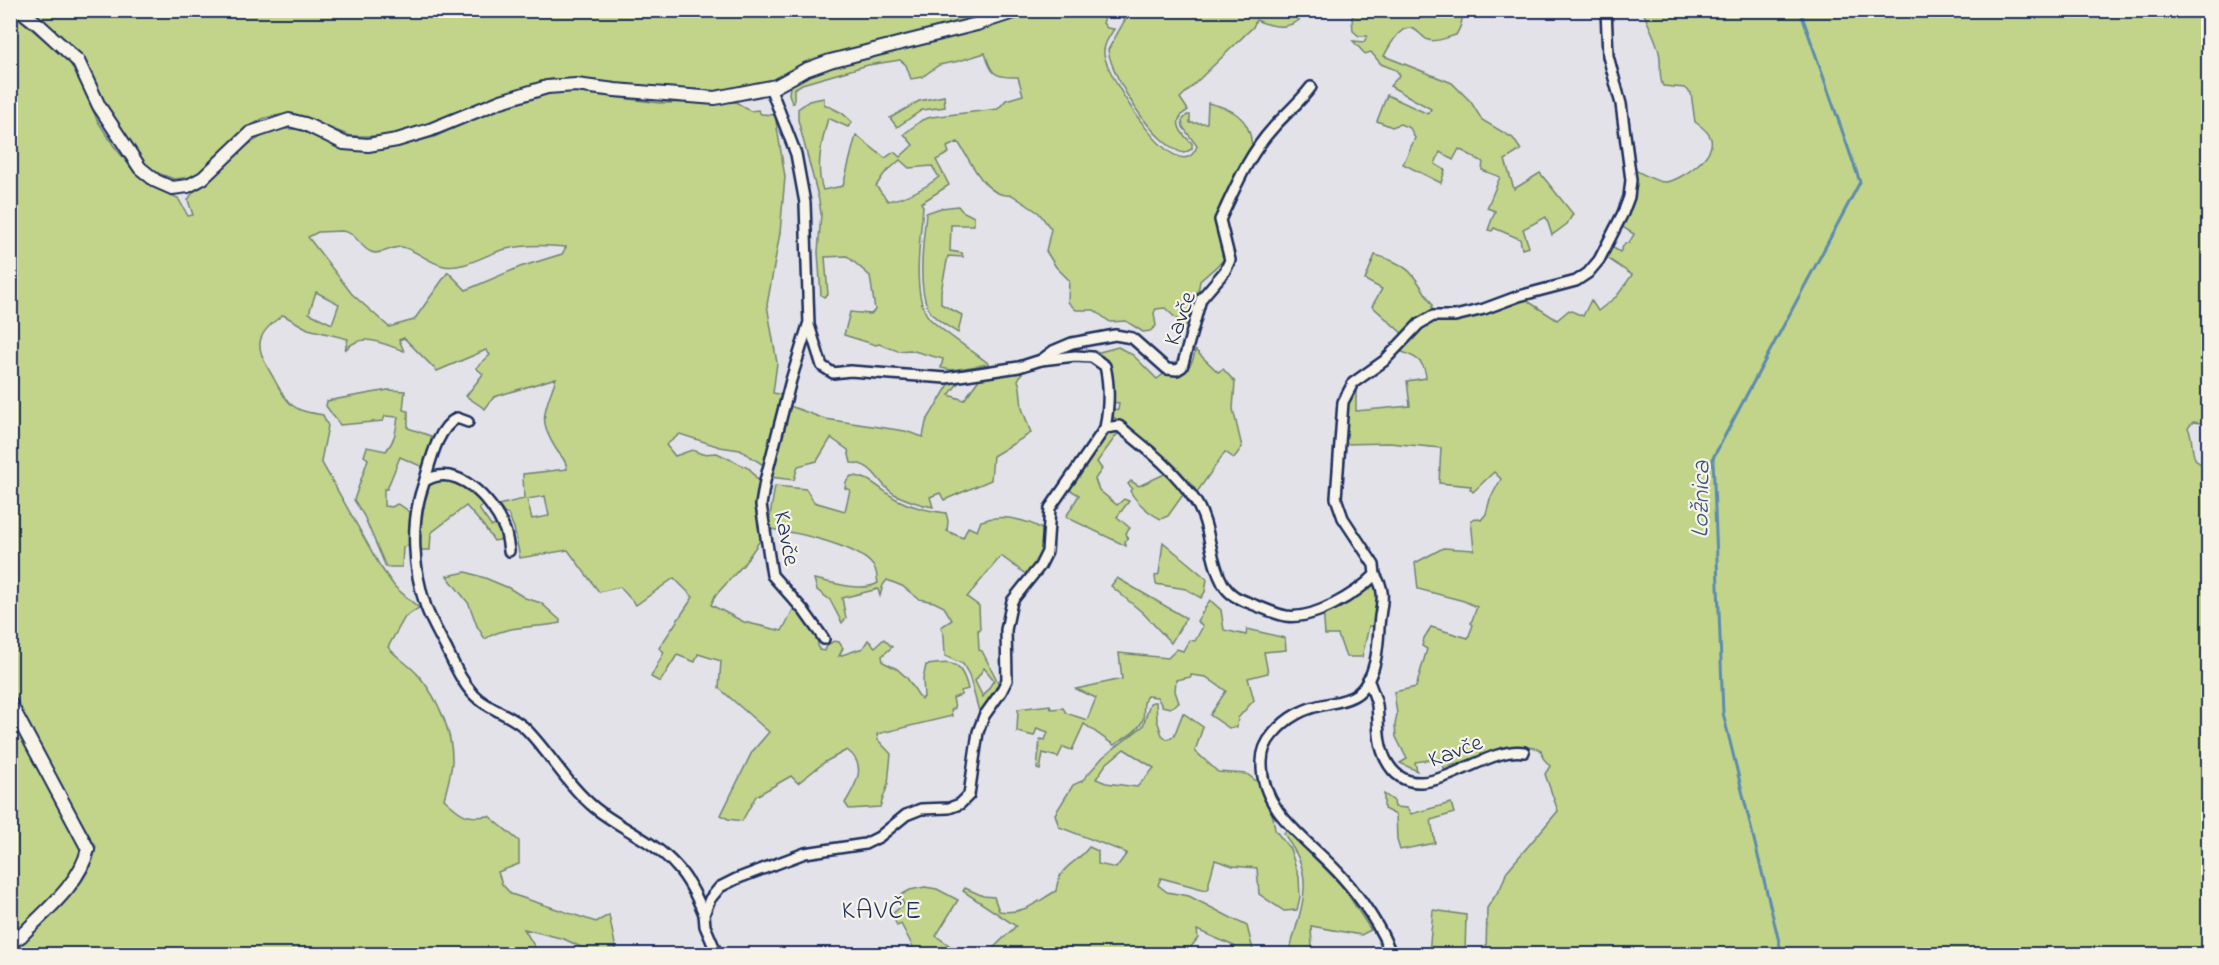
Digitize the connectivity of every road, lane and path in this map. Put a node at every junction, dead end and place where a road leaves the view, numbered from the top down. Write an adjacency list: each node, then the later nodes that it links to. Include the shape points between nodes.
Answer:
1 (20, 10): 4 (street, via 78,62 99,106 140,168 172,188 188,186 203,178 250,134 289,120 344,143 368,145 430,130 547,87 576,85 715,98)
2 (1020, 10): 4 (street, via 830,61)
3 (1606, 10): 12 (street, via 1608,56 1621,104 1631,180 1623,213 1599,260 1576,281 1484,309 1433,316 1419,324 1384,361 1353,383 1343,402 1336,498 1342,518 1374,565)
4 (770, 87): 6 (street, Kavče, via 796,154 805,203)
5 (1311, 87): 7 (street, Kavče, via 1258,147 1220,220 1230,260 1201,299 1182,367 1167,369 1132,338 1115,335 1072,343)
6 (809, 325): 7 (street, Kavče, via 818,358 833,373 946,378); 13 (street, Kavče, via 791,380 761,505 772,575)
7 (1041, 360): 9 (street, Kavče, via 1092,357 1105,366 1109,405)
8 (468, 422): 10 (street, via 457,418 450,422)
9 (1105, 428): 12 (street, via 1119,426 1168,467 1194,498 1208,527 1212,559 1232,596 1287,616 1306,616 1353,592); 17 (street, via 1050,508 1047,552 1012,601 1005,630 1006,680 978,732 969,795 949,808 921,808 906,815 865,844 805,853 736,879 720,887)
10 (425, 481): 11 (street, via 447,474 478,492 505,528); 17 (street, via 415,527 418,579 429,615 461,678 475,696 524,727 545,748 579,795 676,866)
11 (509, 551)
12 (1375, 575): 14 (street, via 1383,590 1377,655)
13 (824, 639)
14 (1368, 679): 16 (street, Kavče, via 1385,759 1395,774 1420,784 1491,757); 20 (street, via 1358,694 1302,711 1279,726 1265,744 1262,777 1283,818 1343,878)
15 (10, 703): 18 (street, via 88,849 74,880)
16 (1524, 752)
17 (704, 914): 19 (street)
18 (10, 943)
19 (717, 954)
20 (1391, 954)

